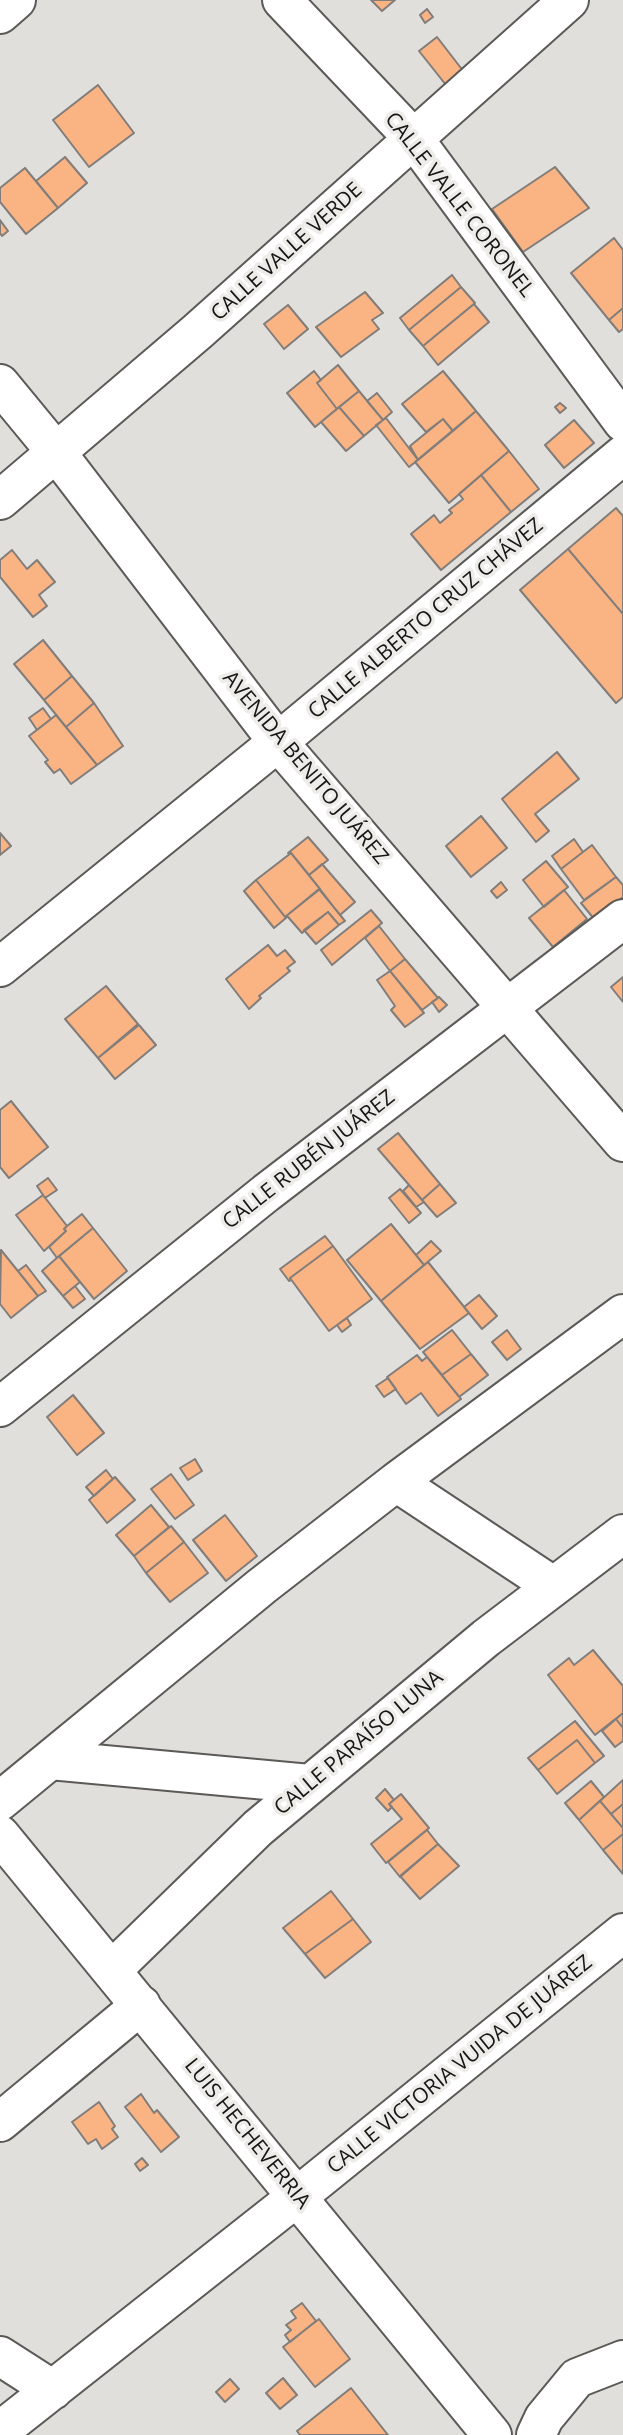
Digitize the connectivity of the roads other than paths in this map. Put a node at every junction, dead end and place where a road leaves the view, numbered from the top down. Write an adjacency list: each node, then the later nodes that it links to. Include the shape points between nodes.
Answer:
1 (16, 0): 4 (street)
2 (282, 0): 5 (street, CALLE VALLE CORONEL)
3 (569, 0): 5 (street, CALLE VALLE VERDE)
4 (0, 14)
5 (414, 139): 7 (street, CALLE VALLE CORONEL); 8 (street, CALLE VALLE VERDE)
6 (0, 384): 8 (street, AVENIDA BENITO JUÁREZ)
7 (623, 422)
8 (56, 452): 10 (street, CALLE VALLE VERDE); 11 (street, AVENIDA BENITO JUÁREZ)
9 (623, 454): 11 (street, CALLE ALBERTO CRUZ CHÁVEZ)
10 (0, 500)
11 (278, 742): 13 (street, CALLE ALBERTO CRUZ CHÁVEZ); 14 (street, AVENIDA BENITO JUÁREZ)
12 (623, 919): 14 (street, CALLE RUBÉN JUÁREZ)
13 (0, 967)
14 (508, 1007): 15 (street, AVENIDA BENITO JUÁREZ); 17 (street, CALLE RUBÉN JUÁREZ, via 266,1193)
15 (623, 1142)
16 (623, 1314): 18 (street)
17 (0, 1407)
18 (396, 1482): 20 (street); 21 (street)
19 (623, 1534): 20 (street, CALLE PARAÍSO LUNA)
20 (553, 1586): 22 (street, CALLE PARAÍSO LUNA)
21 (50, 1760): 22 (street); 23 (street)
22 (310, 1784): 26 (street, CALLE PARAÍSO LUNA, via 258,1828)
23 (0, 1801)
24 (0, 1835): 26 (street, LUIS HECHEVERRIA)
25 (623, 1933): 29 (street, CALLE VICTORIA VUIDA DE JUÁREZ)
26 (112, 1970): 27 (street, LUIS HECHEVERRIA)
27 (141, 2006): 28 (street); 29 (street, LUIS HECHEVERRIA)
28 (0, 2122)
29 (298, 2196): 32 (street, CALLE VICTORIA VUIDA DE JUÁREZ); 34 (street, LUIS HECHEVERRIA)
30 (0, 2356): 32 (street)
31 (623, 2360): 35 (street, via 577,2378)
32 (53, 2390): 33 (street, CALLE VICTORIA VUIDA DE JUÁREZ)
33 (0, 2431)
34 (492, 2435)
35 (536, 2435)

